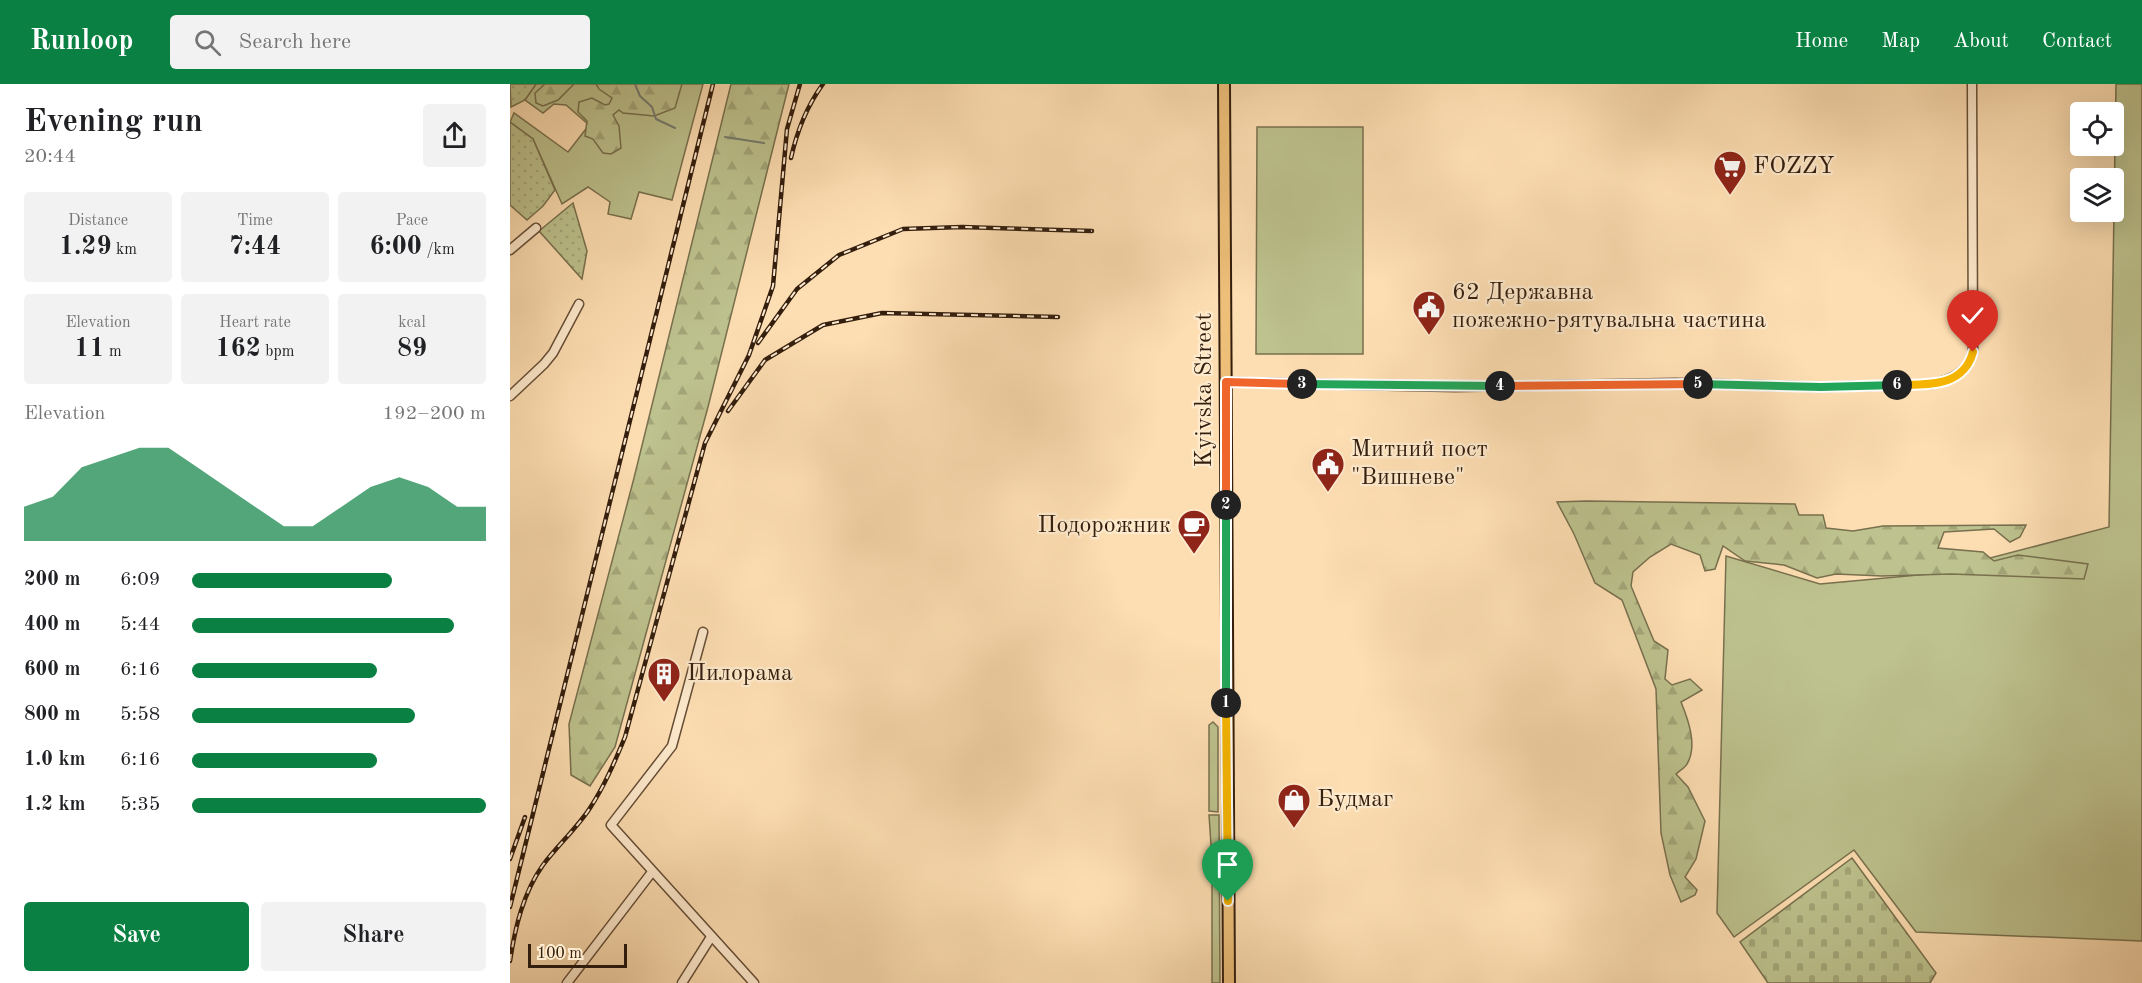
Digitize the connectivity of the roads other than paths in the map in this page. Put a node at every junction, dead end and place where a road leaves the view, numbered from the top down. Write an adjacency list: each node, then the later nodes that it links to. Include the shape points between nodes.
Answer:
1 (1224, 84): 6 (main road, Kyivska Street)
2 (1972, 84): 6 (street, via 1973,352 1961,374 1948,381 1821,387 1675,383 1455,387)
3 (537, 228): 4 (street)
4 (510, 250)
5 (579, 304): 7 (street, via 553,352)
6 (1226, 382): 14 (main road, Kyivska Street)
7 (510, 396)
8 (703, 632): 9 (street, via 672,746 611,825)
9 (652, 872): 10 (street); 11 (street)
10 (711, 937): 12 (street); 13 (street)
11 (567, 983)
12 (682, 983)
13 (754, 983)
14 (1229, 983)

